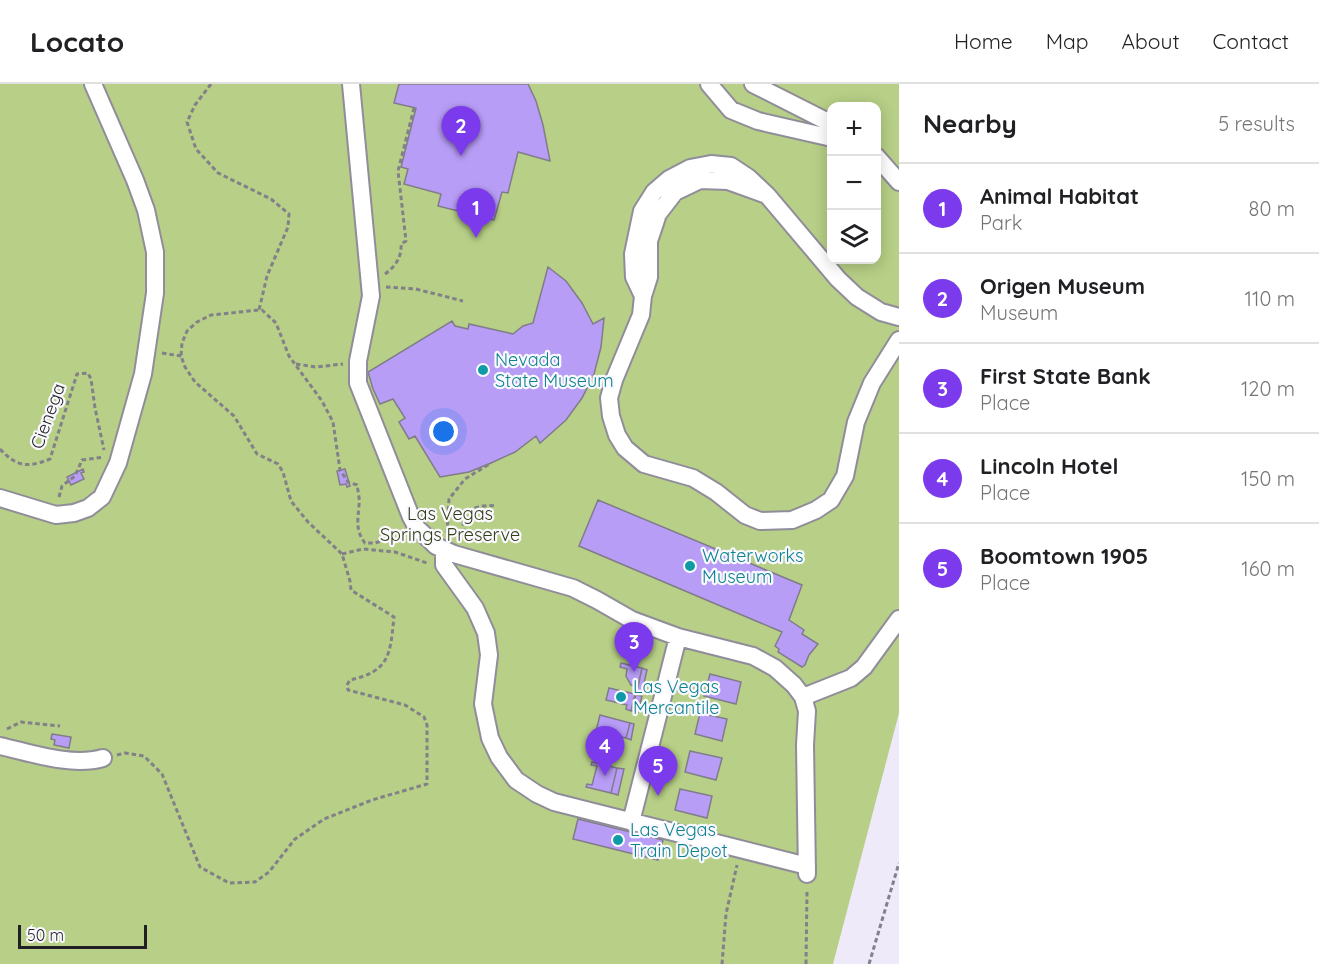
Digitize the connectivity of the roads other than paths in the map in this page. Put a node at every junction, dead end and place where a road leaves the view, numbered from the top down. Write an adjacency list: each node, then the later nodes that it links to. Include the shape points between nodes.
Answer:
1 (93, 84): 11 (street, via 135,180 155,252 155,293 143,374 102,497 88,508 56,515)
2 (351, 84): 12 (street, via 375,282 358,361 358,384 411,517 423,535)
3 (709, 84): 6 (street, via 731,110 758,122)
4 (753, 84): 5 (street)
5 (827, 122)
6 (827, 137)
7 (881, 161): 8 (street)
8 (899, 183)
9 (899, 317): 10 (street, via 880,312 856,297 749,178 731,166 690,168 654,192 642,211 633,254 634,277 643,296 641,315 614,380 609,398 611,416 625,448 644,464 693,478 760,521 792,520 831,500 845,476 856,422 872,383)
10 (899, 340)
11 (0, 498)
12 (444, 550): 14 (street, via 573,588 632,620); 18 (street, via 444,566 474,608 486,633 489,655 483,704 490,738 499,757 516,780 537,794)
13 (899, 619): 15 (street, via 864,667 851,678)
14 (678, 638): 15 (street, via 753,656 775,668); 18 (street)
15 (803, 697): 18 (street, via 807,711 807,870)
16 (3, 738): 17 (street, via 87,763)
17 (103, 758)
18 (631, 822)

